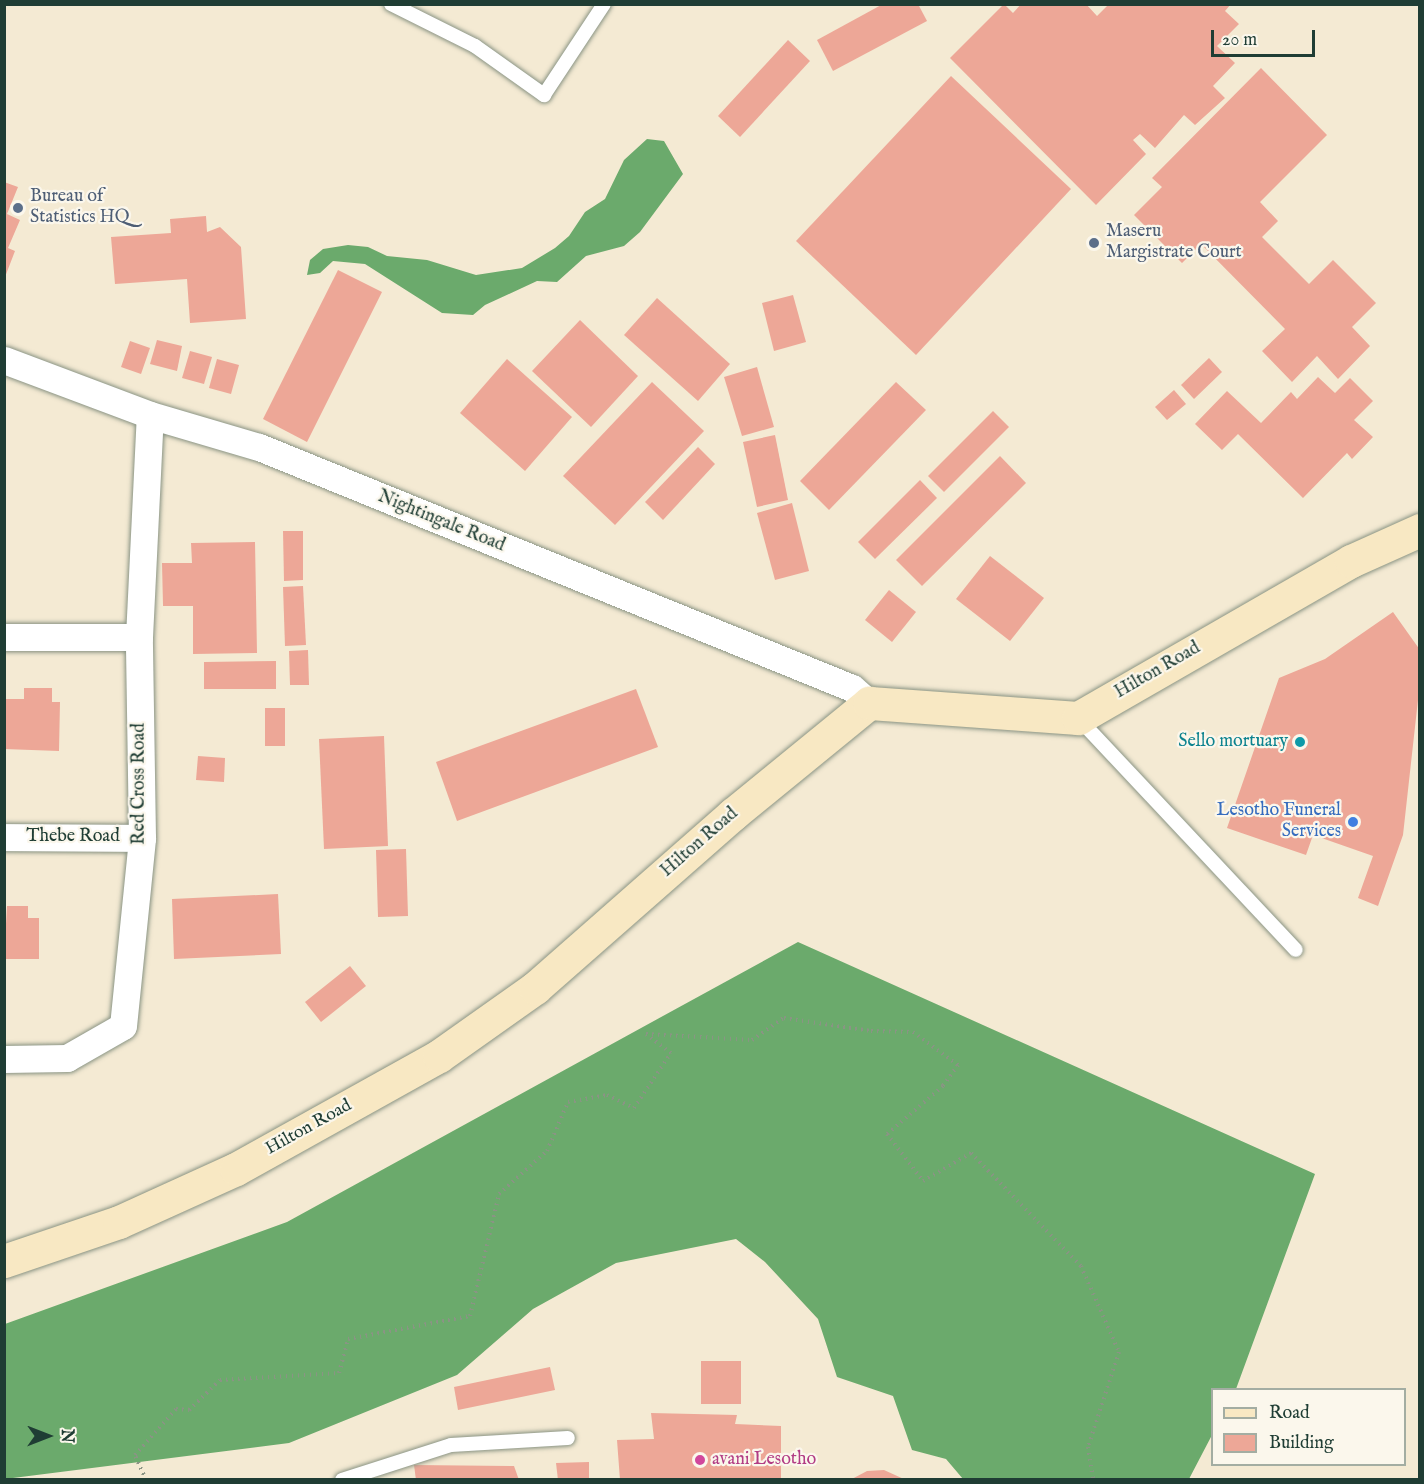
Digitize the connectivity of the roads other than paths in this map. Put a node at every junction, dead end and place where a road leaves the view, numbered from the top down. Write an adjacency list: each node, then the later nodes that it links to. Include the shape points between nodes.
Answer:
1 (391, 4): 2 (lane, via 475,46 544,95)
2 (604, 4)
3 (4, 360): 4 (street, Nightingale Road)
4 (150, 415): 7 (street, Red Cross Road); 8 (street, Nightingale Road, via 259,447 852,688)
5 (1419, 531): 9 (street, Hilton Road, via 1351,561)
6 (4, 637): 7 (street)
7 (140, 637): 11 (street, Red Cross Road)
8 (869, 703): 9 (street); 14 (street, Hilton Road, via 733,814 535,988 439,1056 236,1169 119,1222)
9 (1078, 718): 12 (lane)
10 (4, 837): 11 (street, Thebe Road)
11 (142, 838): 13 (street, Red Cross Road, via 123,1026 67,1058)
12 (1296, 950)
13 (4, 1059)
14 (4, 1261)
15 (568, 1438): 16 (lane, via 451,1445)
16 (342, 1479)

